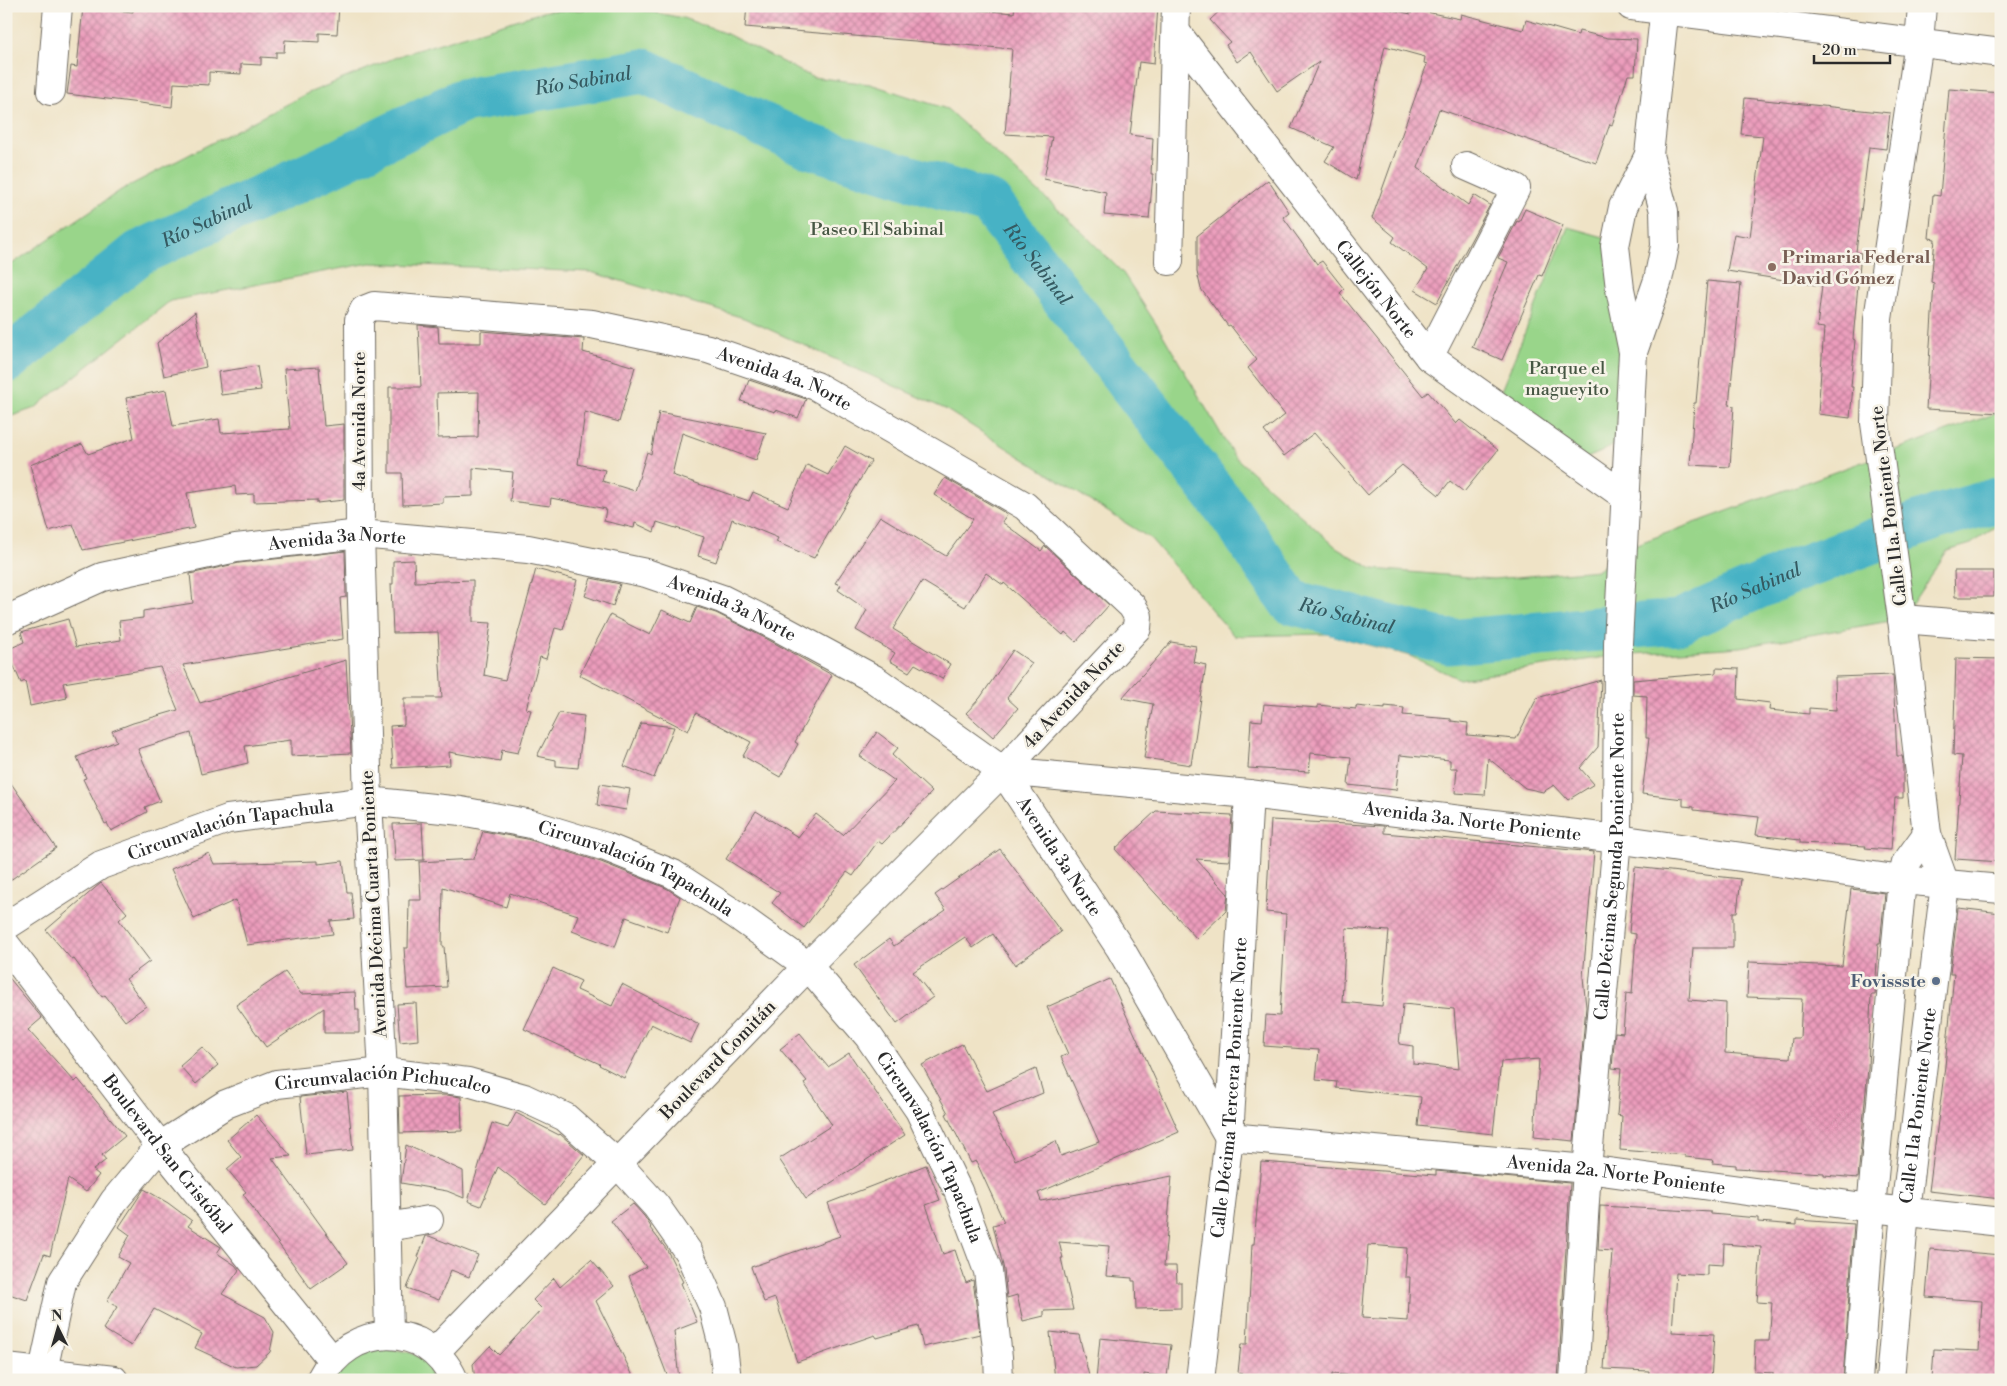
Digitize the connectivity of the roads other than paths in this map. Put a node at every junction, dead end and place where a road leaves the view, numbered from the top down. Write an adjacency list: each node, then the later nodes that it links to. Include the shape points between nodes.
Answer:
1 (58, 6): 8 (street)
2 (1630, 6): 4 (street)
3 (1922, 6): 6 (street, Calle 11a. Poniente Norte)
4 (1665, 8): 6 (street); 9 (street, Calle Décima Segunda Poniente Norte)
5 (1176, 19): 11 (street); 14 (street, Callejón Norte)
6 (1919, 42): 7 (street); 18 (street, Calle 11a. Poniente Norte, via 1878,319 1876,423)
7 (2001, 53)
8 (51, 91)
9 (1649, 155): 13 (street, Calle Décima Segunda Poniente Norte, via 1664,211 1665,246 1658,280); 13 (street, Calle Décima Segunda Poniente Norte, via 1623,207 1615,246)
10 (1466, 166): 14 (street, via 1516,188)
11 (1169, 261)
12 (364, 310): 16 (street, 4a Avenida Norte, via 359,320); 17 (street, Avenida 4a. Norte, via 374,306 592,324 708,349 816,386 1025,506 1132,606)
13 (1633, 352): 15 (street, Calle Décima Segunda Poniente Norte)
14 (1429, 357): 15 (street, Callejón Norte)
15 (1626, 497): 25 (street, Calle Décima Segunda Poniente Norte, via 1618,643)
16 (360, 534): 19 (street, Avenida 3a Norte, via 236,548 102,577); 21 (street, Avenida 3a Norte, via 528,549 646,573 722,599 874,679); 23 (street, Avenida Décima Cuarta Poniente)
17 (1138, 616): 21 (street, 4a Avenida Norte, via 1137,628)
18 (1902, 619): 20 (street); 24 (street, Calle 11a. Poniente Norte)
19 (6, 620)
20 (2001, 627)
21 (1003, 771): 22 (street, Avenida 3a. Norte Poniente); 31 (street, Boulevard Comitán); 33 (street, Avenida 3a Norte, via 1120,948)
22 (1249, 794): 25 (street, Avenida 3a. Norte Poniente); 33 (street, Calle Décima Tercera Poniente Norte)
23 (368, 801): 29 (street, Circunvalación Tapachula, via 228,820 101,865); 31 (street, Circunvalación Tapachula, via 461,811 531,824 606,847 673,874); 32 (street, Avenida Décima Cuarta Poniente)
24 (1927, 834): 26 (street, via 1906,863); 27 (street, Calle 11a Poniente Norte)
25 (1617, 839): 26 (street, Avenida 3a. Norte Poniente); 36 (street, Calle Décima Segunda Poniente Norte)
26 (1902, 880): 27 (street, Avenida 3a. Norte Poniente); 37 (street, Calle 11a Poniente Norte)
27 (1945, 884): 28 (street, Avenida 3a. Norte Poniente); 38 (street, Calle 11a Poniente Norte)
28 (2001, 889)
29 (6, 926)
30 (6, 945): 34 (street, Boulevard San Cristóbal)
31 (808, 966): 35 (street, Boulevard Comitán); 50 (street, Circunvalación Tapachula, via 869,1037 919,1110 958,1190 988,1271)
32 (383, 1072): 34 (street, Circunvalación Pichucalco, via 276,1084 226,1104); 35 (street, Circunvalación Pichucalco, via 468,1082 524,1098 565,1117); 41 (street, Avenida Décima Cuarta Poniente)
33 (1229, 1137): 36 (street, Avenida 2a. Norte Poniente); 51 (street, Calle Décima Tercera Poniente Norte)
34 (160, 1146): 45 (street, Boulevard San Cristóbal); 46 (street, Circunvalación Pichucalco, via 114,1201 62,1282)
35 (618, 1164): 43 (street, Boulevard Comitán); 49 (street, Circunvalación Pichucalco, via 656,1206 689,1253 713,1307)
36 (1587, 1169): 37 (street, Avenida 2a. Norte Poniente); 52 (street, Calle Décima Segunda Poniente Norte)
37 (1871, 1208): 38 (street, Avenida 2a. Norte Poniente); 53 (street, Calle 11a Poniente Norte)
38 (1905, 1211): 40 (street, Avenida 2a. Norte Poniente); 54 (street, Calle 11a Poniente Norte)
39 (429, 1220): 41 (street)
40 (2001, 1222)
41 (386, 1227): 42 (street, Avenida Décima Cuarta Poniente)
42 (389, 1334): 43 (street, via 419,1342); 45 (street, via 353,1344)
43 (435, 1352): 48 (street, via 449,1368)
44 (6, 1368): 46 (street)
45 (326, 1370)
46 (43, 1375): 47 (street)
47 (114, 1380)
48 (454, 1380)
49 (727, 1380)
50 (999, 1380)
51 (1200, 1380)
52 (1574, 1380)
53 (1858, 1380)
54 (1890, 1380)

